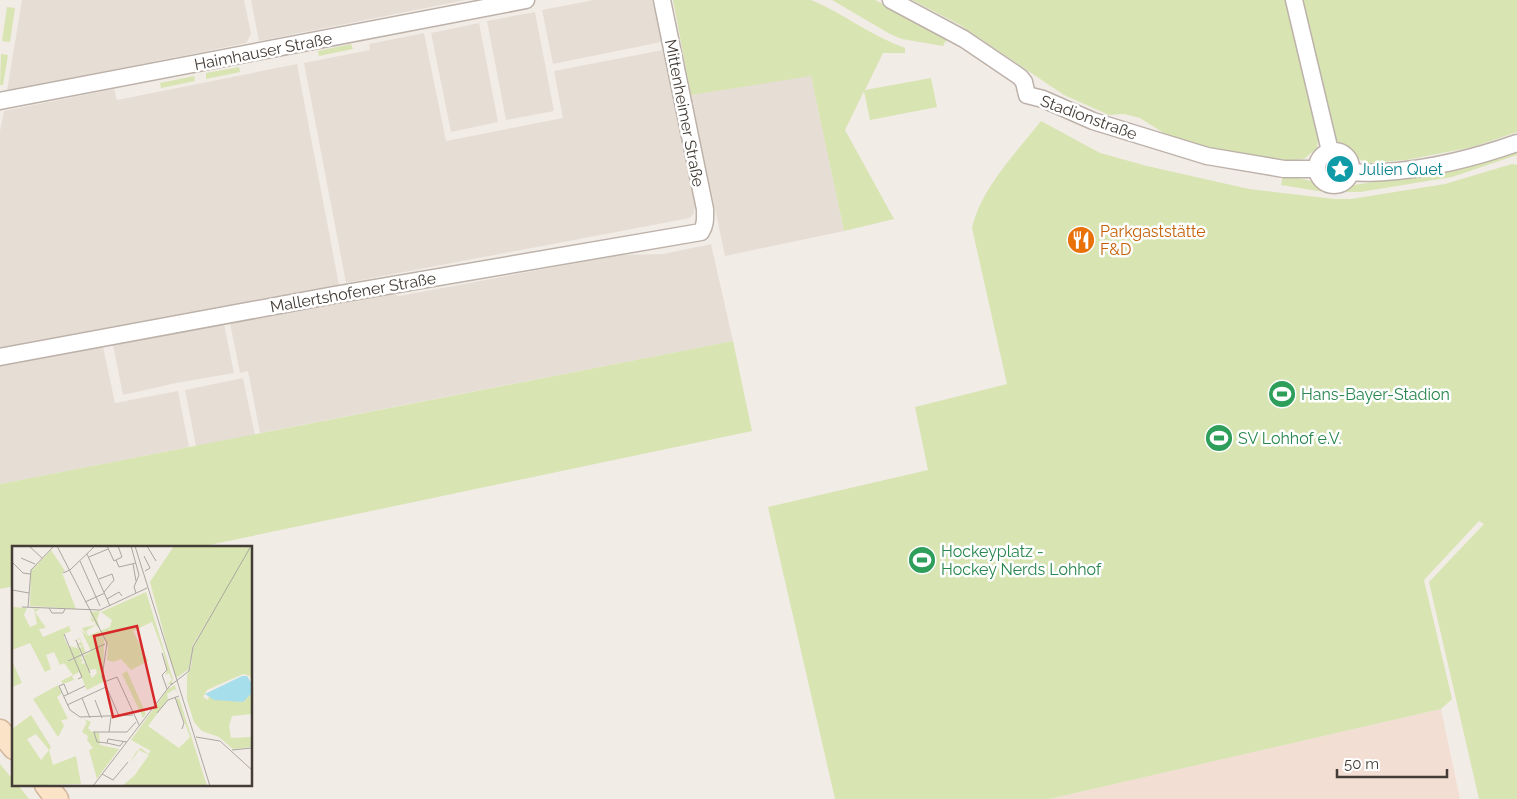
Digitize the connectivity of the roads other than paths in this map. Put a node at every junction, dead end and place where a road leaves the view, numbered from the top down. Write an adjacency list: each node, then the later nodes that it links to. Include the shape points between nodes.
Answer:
1 (526, 0): 5 (street, Haimhauser Straße)
2 (662, 0): 10 (street, Mittenheimer Straße, via 705,209)
3 (891, 0): 8 (street, Stadionstraße, via 964,39 1020,77 1027,95 1044,99 1093,121 1208,156 1284,169)
4 (1294, 0): 7 (street)
5 (0, 101)
6 (1517, 143): 9 (street, via 1425,168 1366,174)
7 (1330, 151): 8 (street, via 1319,160); 9 (street, via 1346,156 1352,166)
8 (1317, 169): 9 (street, via 1322,181 1335,186 1347,180)
9 (1351, 172)
10 (704, 227): 11 (street, Mallertshofener Straße, via 696,234)
11 (0, 356)
12 (0, 731): 13 (main road)
13 (12, 746)
14 (47, 786): 15 (main road)
15 (57, 799)

